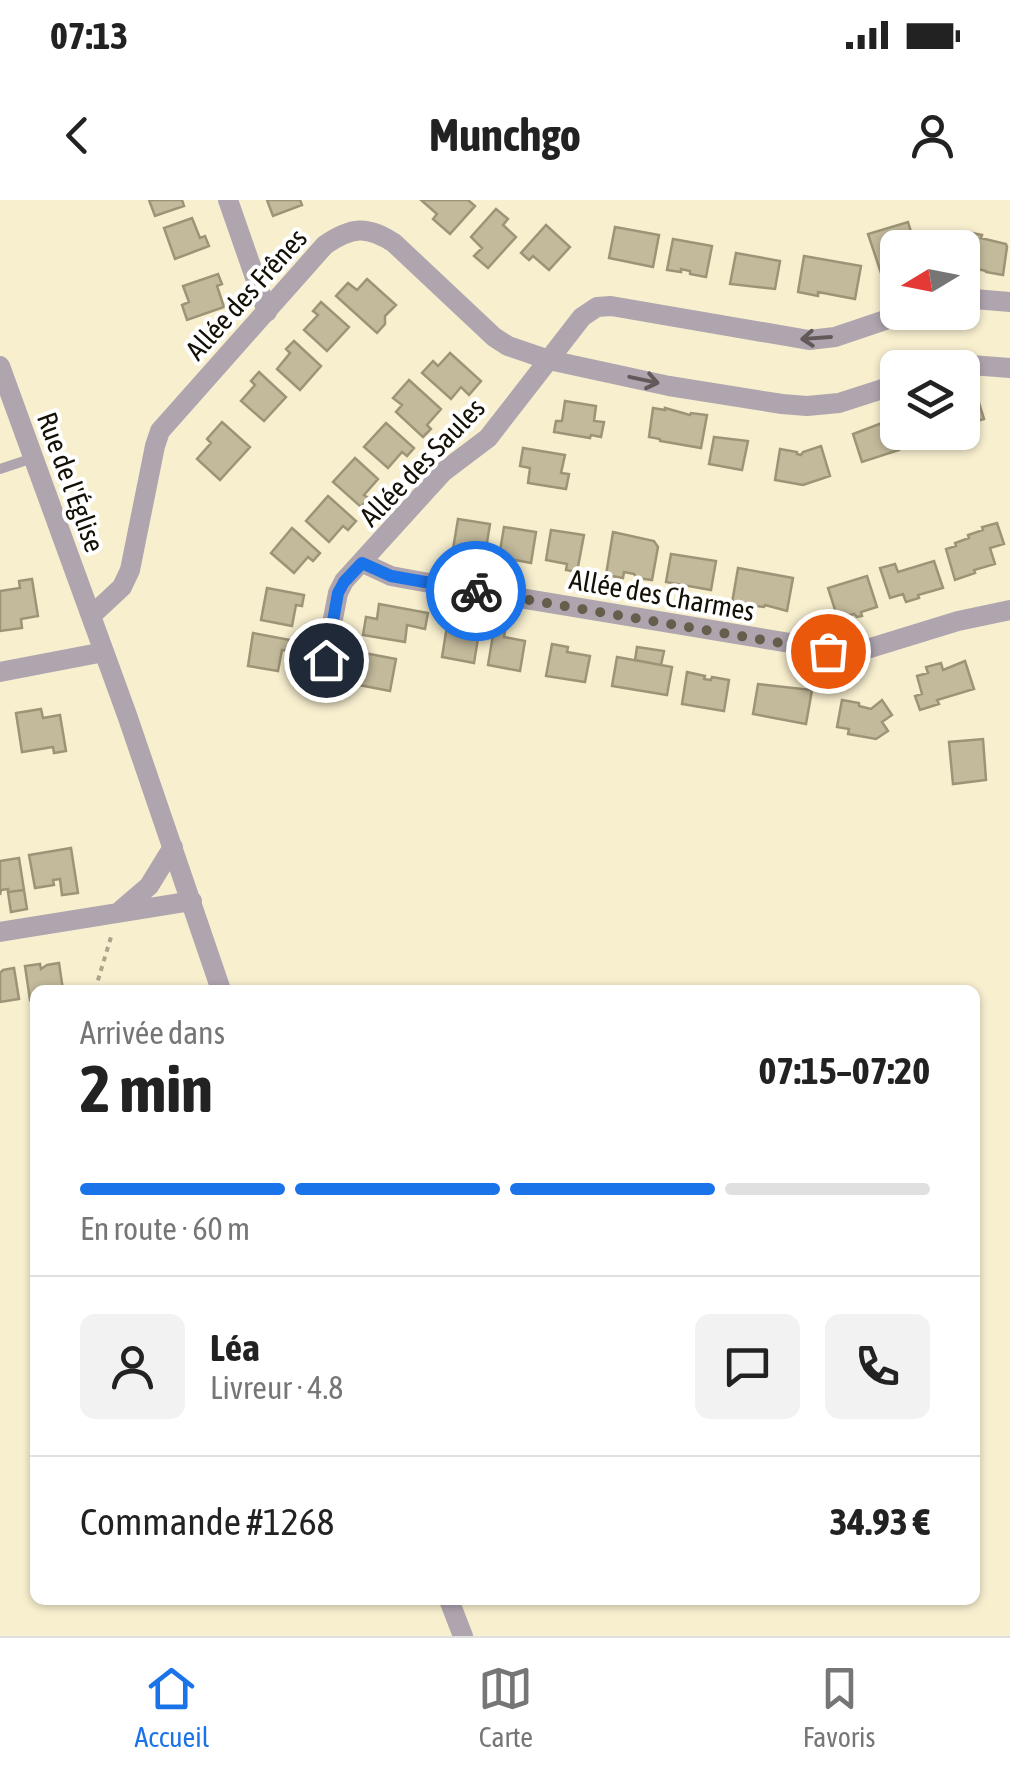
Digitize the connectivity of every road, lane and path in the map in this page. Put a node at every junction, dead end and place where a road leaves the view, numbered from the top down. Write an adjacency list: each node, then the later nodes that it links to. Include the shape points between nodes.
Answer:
1 (228, 200): 4 (street)
2 (980, 300): 3 (street)
3 (1010, 302)
4 (267, 312): 6 (street, Allée des Frênes, via 326,244 340,234 372,231 394,243 494,337); 15 (street, Allée des Frênes, via 160,431 130,570)
5 (880, 322): 6 (street, one-way to 6, via 809,340 598,307)
6 (548, 360): 10 (street, Allée des Frênes, one-way to 10, via 807,406); 13 (street, Allée des Saules, via 488,438 443,472)
7 (0, 366): 11 (street, Rue de l'Église)
8 (980, 366): 9 (street)
9 (1010, 368)
10 (880, 389)
11 (33, 458): 12 (lane); 15 (street, Rue de l'Église)
12 (0, 469)
13 (362, 563): 14 (street, Allée des Charmes, via 418,581 844,652); 17 (street, Allée des Saules, via 338,593)
14 (1010, 610)
15 (91, 616): 16 (street, Rue de l'Église)
16 (104, 652): 18 (street); 19 (street, Rue de l'Église)
17 (326, 660)
18 (0, 672)
19 (173, 847): 20 (street, Rue de l'Église); 21 (street, via 149,886)
20 (192, 901): 21 (street); 24 (street, Rue de l'Église)
21 (116, 915): 22 (street); 23 (path)
22 (0, 932)
23 (97, 985)
24 (219, 985)
25 (450, 1605): 26 (street)
26 (463, 1636)

